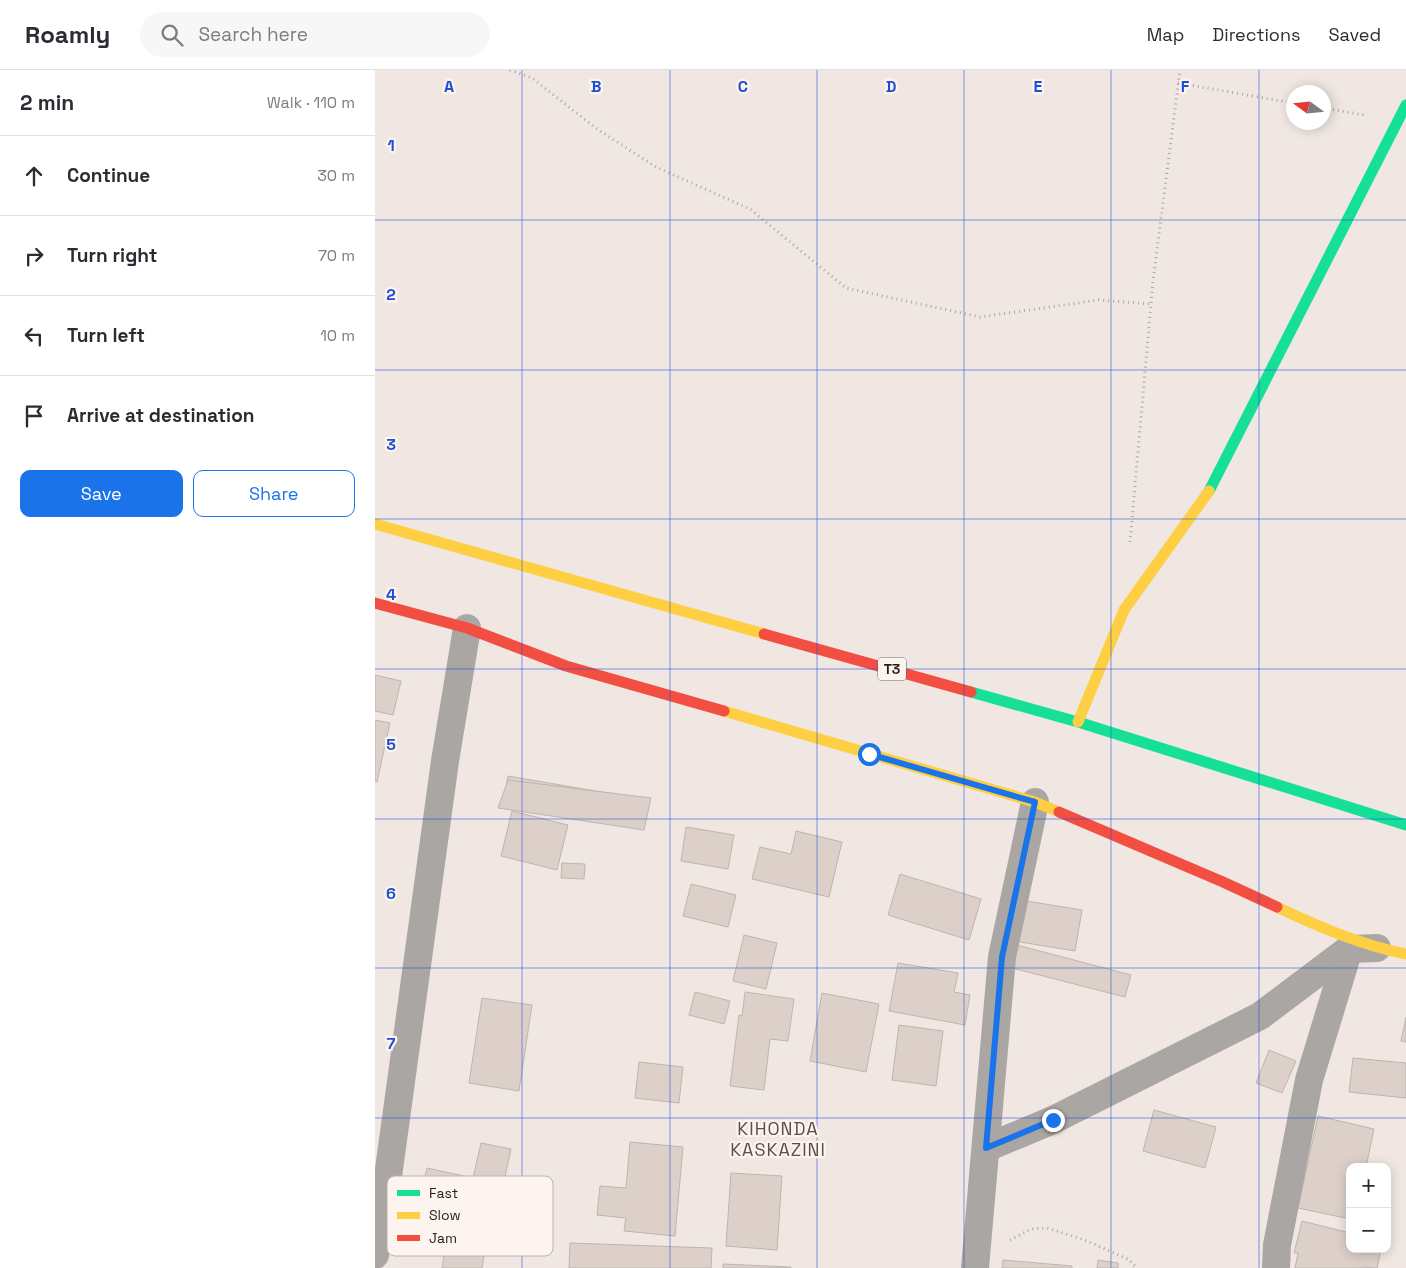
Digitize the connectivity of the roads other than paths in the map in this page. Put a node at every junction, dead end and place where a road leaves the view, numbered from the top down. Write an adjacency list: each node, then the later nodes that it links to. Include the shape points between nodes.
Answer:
1 (1406, 105): 5 (main road, via 1213,485 1125,610)
2 (375, 524): 5 (main road, T3)
3 (375, 603): 4 (main road)
4 (467, 628): 6 (main road, via 566,666); 12 (street, via 445,760)
5 (1078, 722): 7 (main road, T3)
6 (1035, 802): 8 (main road, via 1223,882 1319,927); 11 (street, via 1002,957)
7 (1406, 825)
8 (1377, 948): 9 (street); 10 (main road)
9 (1349, 949): 11 (street, via 1260,1016 1053,1120); 16 (street, via 1309,1080 1277,1245)
10 (1406, 954)
11 (986, 1148): 15 (street)
12 (388, 1176)
13 (387, 1180): 14 (street)
14 (375, 1255)
15 (975, 1263)
16 (1276, 1268)

